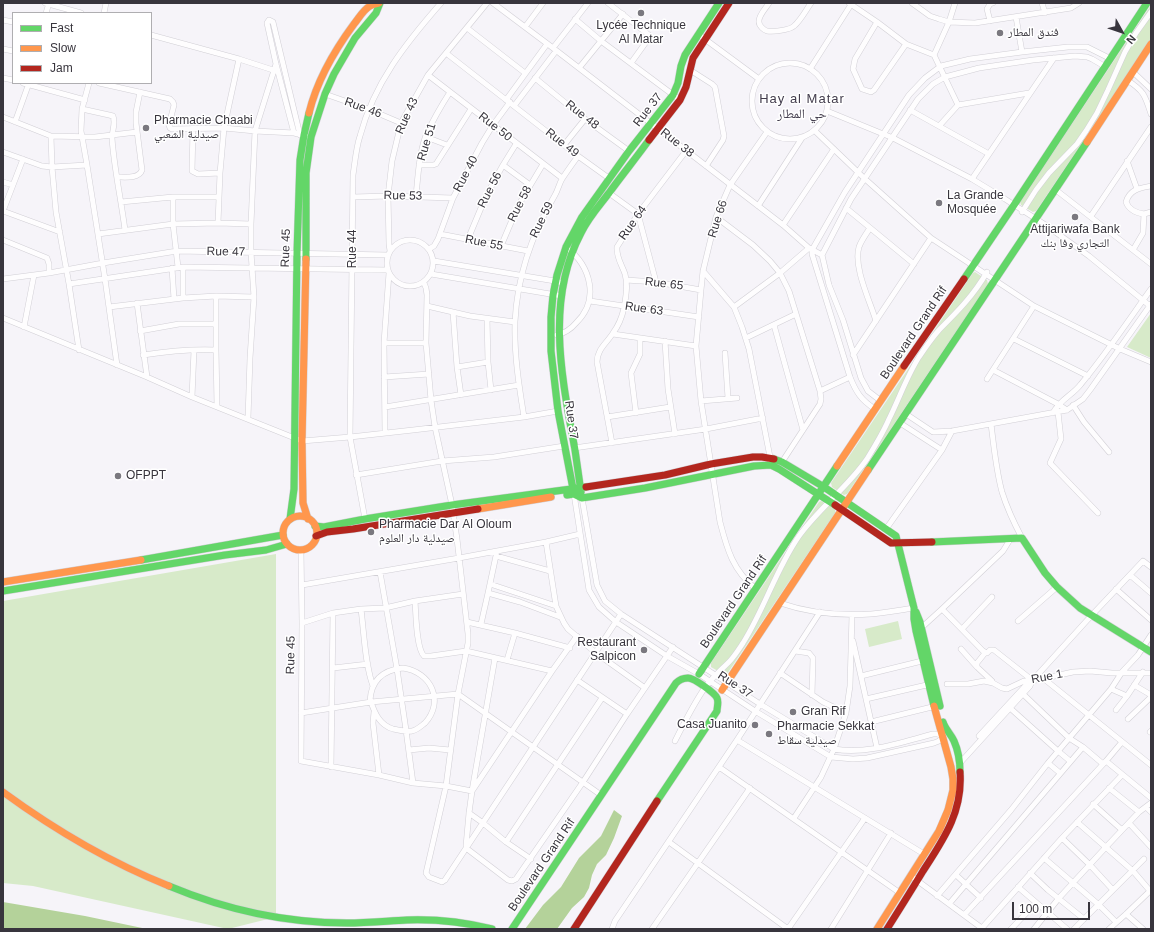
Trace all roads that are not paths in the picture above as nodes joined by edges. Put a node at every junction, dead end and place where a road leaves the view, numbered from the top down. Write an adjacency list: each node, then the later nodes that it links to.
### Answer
1 (47, 3): 20 (street)
2 (380, 3): 68 (street, Rue 45); 99 (street, Rue 45)
3 (441, 3): 75 (street, Rue 44)
4 (488, 3): 30 (street, Rue 43)
5 (493, 3): 29 (street, Rue 38)
6 (543, 3): 29 (street)
7 (588, 3): 25 (street, Rue 40)
8 (608, 3): 23 (street)
9 (719, 3): 31 (street, Rue 37)
10 (729, 3): 33 (street, Rue 37)
11 (769, 3): 12 (street)
12 (811, 3)
13 (912, 3): 28 (street)
14 (955, 3): 28 (street)
15 (993, 3): 26 (street)
16 (1042, 3): 22 (street)
17 (1079, 3): 22 (street)
18 (1147, 3): 44 (street, Boulevard Grand Rif)
19 (851, 4): 27 (street); 51 (street)
20 (78, 12)
21 (1151, 12): 147 (street)
22 (1045, 13): 24 (street)
23 (623, 14): 34 (street); 47 (street)
24 (1016, 17): 26 (street); 40 (street)
25 (575, 19): 34 (street); 38 (street, Rue 40)
26 (990, 21): 28 (street)
27 (877, 22): 36 (street); 36 (street)
28 (949, 22): 41 (street)
29 (525, 27): 35 (street, Rue 38)
30 (467, 28): 39 (street, Rue 43); 55 (street)
31 (698, 34): 33 (street); 69 (street, Rue 37)
32 (152, 35): 45 (street)
33 (705, 40): 53 (street, Rue 37); 59 (street)
34 (601, 41): 47 (street); 50 (street)
35 (547, 44): 38 (street, Rue 38); 55 (street, Rue 40)
36 (906, 44): 41 (street)
37 (1151, 44): 54 (street)
38 (555, 49): 50 (street, Rue 38); 58 (street, Rue 40)
39 (446, 52): 56 (street, Rue 43); 72 (street, Rue 49)
40 (1022, 52): 44 (street); 48 (street)
41 (934, 55): 48 (street)
42 (282, 57): 46 (street); 46 (street); 99 (street)
43 (1054, 58): 49 (street); 57 (street); 67 (street)
44 (1110, 58): 49 (street, Boulevard Grand Rif)
45 (239, 59): 52 (street); 89 (street)
46 (275, 61): 52 (street); 95 (street)
47 (631, 63): 69 (street)
48 (940, 66): 57 (street); 96 (street)
49 (1104, 66): 143 (street, Boulevard Grand Rif)
50 (579, 68): 84 (street, Rue 38)
51 (810, 69): 59 (street); 78 (street)
52 (273, 70): 91 (street)
53 (690, 70): 71 (street, Rue 37); 119 (street)
54 (1133, 72): 60 (street); 64 (street)
55 (525, 73): 72 (street, Rue 40)
56 (428, 75): 66 (street, Rue 50); 83 (street, Rue 43)
57 (945, 77): 73 (street); 77 (street)
58 (536, 78): 72 (street, Rue 40); 81 (street, Rue 48)
59 (759, 78): 94 (street)
60 (1127, 80): 79 (street); 134 (street)
61 (27, 84): 70 (street); 82 (street)
62 (89, 84): 70 (street)
63 (104, 84): 65 (street)
64 (1151, 89)
65 (140, 92): 88 (street); 93 (street)
66 (450, 92): 76 (street, Rue 50); 100 (street, Rue 51)
67 (1030, 93): 73 (street); 111 (street)
68 (325, 94): 75 (street, Rue 46); 99 (street, Rue 45)
69 (673, 95): 71 (street); 84 (street, Rue 37)
70 (85, 100): 74 (street)
71 (680, 100): 90 (street, Rue 37)
72 (510, 102): 85 (street, Rue 40); 106 (street, Rue 49)
73 (958, 105): 86 (street)
74 (82, 109): 98 (street); 101 (street)
75 (368, 109): 83 (street, Rue 46); 139 (street, Rue 44)
76 (472, 109): 85 (street, Rue 50); 105 (street)
77 (910, 110): 86 (street); 103 (street)
78 (827, 111): 92 (street); 96 (street)
79 (1151, 114)
80 (3, 117): 82 (street)
81 (585, 119): 106 (street); 108 (street, Rue 48)
82 (15, 122): 97 (street)
83 (401, 123): 136 (street, Rue 43)
84 (651, 123): 90 (street, Rue 38); 108 (street, Rue 37)
85 (493, 125): 104 (street, Rue 50); 141 (street, Rue 40)
86 (940, 126): 111 (street)
87 (1151, 127): 114 (street)
88 (193, 128): 89 (street); 122 (street)
89 (224, 128): 91 (street); 122 (street)
90 (658, 129): 109 (street, Rue 38); 135 (street, Rue 37)
91 (255, 131): 95 (street); 156 (street)
92 (815, 131): 102 (street); 107 (street)
93 (137, 132): 98 (street); 123 (street)
94 (767, 132): 102 (street); 129 (street, Rue 66)
95 (294, 133): 99 (street)
96 (883, 134): 103 (street); 121 (street)
97 (51, 136): 101 (street); 120 (street)
98 (112, 136): 101 (street); 123 (street)
99 (305, 136): 176 (street, Rue 45); 177 (street, Rue 45)
100 (426, 137): 105 (street); 117 (street, Rue 51)
101 (82, 138): 116 (street)
102 (802, 138): 144 (street)
103 (893, 138): 125 (street); 127 (street)
104 (516, 144): 115 (street, Rue 50); 118 (street, Rue 56)
105 (448, 145): 117 (street)
106 (564, 145): 112 (street, Rue 49)
107 (834, 149): 121 (street); 157 (street)
108 (629, 151): 126 (street, Rue 37)
109 (686, 151): 119 (street, Rue 38); 149 (street, Rue 64)
110 (3, 152): 113 (street)
111 (989, 154): 127 (street)
112 (578, 156): 124 (street, Rue 59); 126 (street, Rue 49)
113 (23, 159): 120 (street); 131 (street)
114 (1127, 161): 133 (street); 151 (street)
115 (543, 164): 124 (street, Rue 50); 130 (street, Rue 58)
116 (87, 165): 120 (street); 161 (street)
117 (419, 165): 137 (street, Rue 51)
118 (502, 166): 130 (street); 164 (street, Rue 56)
119 (706, 166): 129 (street, Rue 38)
120 (52, 167): 160 (street)
121 (858, 172): 125 (street); 168 (street)
122 (220, 173): 138 (street)
123 (117, 178): 142 (street)
124 (562, 178): 172 (street, Rue 59)
125 (864, 178): 145 (street); 163 (street)
126 (610, 179): 167 (street, Rue 37)
127 (972, 180): 143 (street)
128 (3, 182): 131 (street)
129 (730, 184): 144 (street, Rue 38); 152 (street, Rue 66)
130 (530, 185): 166 (street, Rue 58)
131 (13, 186): 146 (street)
132 (1151, 186): 133 (street)
133 (1137, 189): 150 (street)
134 (1056, 190): 151 (street); 153 (street)
135 (609, 192): 149 (street); 175 (street, Rue 37)
136 (388, 196): 137 (street, Rue 53); 139 (street, Rue 53); 169 (street, Rue 43)
137 (416, 196): 141 (street, Rue 53)
138 (219, 197): 140 (street); 154 (street)
139 (353, 197): 178 (street, Rue 44)
140 (173, 198): 142 (street); 155 (street)
141 (453, 198): 162 (street, Rue 40)
142 (121, 202): 159 (street)
143 (1014, 204): 147 (street); 185 (street, Boulevard Grand Rif)
144 (758, 206): 157 (street, Rue 38)
145 (846, 208): 158 (street); 180 (street)
146 (3, 211): 160 (street)
147 (1022, 211): 153 (street)
148 (1151, 212): 150 (street)
149 (638, 214): 203 (street, Rue 64); 207 (street)
150 (1144, 214): 171 (street)
151 (1091, 216): 171 (street)
152 (716, 217): 193 (street, Rue 66); 195 (street)
153 (1036, 219): 205 (street); 219 (street)
154 (218, 223): 155 (street); 156 (street)
155 (174, 224): 159 (street); 173 (street)
156 (251, 224): 174 (street)
157 (783, 225): 168 (street, Rue 38)
158 (870, 228): 183 (street); 233 (street)
159 (125, 230): 161 (street)
160 (60, 232): 192 (street)
161 (98, 234): 182 (street)
162 (440, 234): 164 (street, Rue 55); 170 (street, Rue 40)
163 (930, 238): 183 (street); 185 (street)
164 (468, 239): 166 (street, Rue 55)
165 (3, 240): 196 (street)
166 (501, 246): 172 (street, Rue 55)
167 (566, 247): 175 (street); 204 (street, Rue 37)
168 (811, 249): 180 (street, Rue 38); 195 (street); 266 (street)
169 (391, 250): 170 (street); 179 (street)
170 (429, 250): 181 (street)
171 (1133, 250): 184 (street)
172 (528, 251): 200 (street, Rue 59)
173 (177, 252): 174 (street, Rue 47); 182 (street, Rue 47); 186 (street)
174 (251, 252): 176 (street, Rue 47); 188 (street)
175 (572, 252): 208 (street, Rue 37); 220 (street)
176 (297, 253): 177 (street, Rue 47); 189 (street, Rue 45)
177 (306, 254): 178 (street, Rue 47); 190 (street, Rue 45)
178 (352, 254): 179 (street, Rue 47); 191 (street, Rue 44)
179 (388, 255): 194 (street)
180 (822, 255): 256 (street)
181 (434, 261): 197 (street); 200 (street)
182 (103, 263): 192 (street, Rue 47); 202 (street)
183 (914, 264): 233 (street)
184 (1151, 264)
185 (972, 266): 198 (street); 277 (street, Boulevard Grand Rif)
186 (180, 267): 187 (street, Rue 47); 188 (street, Rue 47); 217 (street)
187 (172, 268): 202 (street, Rue 47); 218 (street)
188 (252, 268): 189 (street, Rue 47); 216 (street)
189 (296, 268): 190 (street, Rue 47); 302 (street, Rue 45)
190 (305, 268): 191 (street, Rue 47); 303 (street, Rue 45)
191 (353, 269): 194 (street, Rue 47); 301 (street, Rue 44)
192 (66, 270): 196 (street, Rue 47); 209 (street)
193 (703, 270): 212 (street, Rue 66); 227 (street)
194 (388, 271): 206 (street); 246 (street)
195 (780, 272): 227 (street); 229 (street)
196 (48, 273): 199 (street, Rue 47)
197 (431, 274): 206 (street); 210 (street)
198 (986, 274): 205 (street); 319 (street)
199 (34, 275): 201 (street, Rue 47); 237 (street)
200 (521, 275): 204 (street); 210 (street, Rue 59)
201 (3, 279)
202 (105, 279): 209 (street, Rue 47); 226 (street)
203 (626, 280): 207 (street, Rue 65); 224 (street, Rue 64)
204 (556, 281): 208 (street); 213 (street, Rue 37)
205 (994, 281): 225 (street); 288 (street)
206 (424, 282): 223 (street)
207 (656, 282): 212 (street, Rue 65)
208 (563, 283): 215 (street, Rue 37)
209 (69, 284): 251 (street)
210 (519, 289): 213 (street); 234 (street, Rue 59)
211 (1151, 289): 219 (street)
212 (701, 290): 230 (street, Rue 66)
213 (553, 295): 215 (street); 240 (street, Rue 37)
214 (216, 296): 216 (street); 217 (street); 235 (street)
215 (562, 296): 241 (street, Rue 37)
216 (254, 297): 291 (street)
217 (184, 298): 218 (street)
218 (174, 299): 221 (street)
219 (1143, 300): 222 (street); 248 (street)
220 (590, 301): 224 (street, Rue 63); 241 (street)
221 (136, 303): 226 (street); 238 (street)
222 (1150, 305): 250 (street)
223 (427, 306): 228 (street); 247 (street)
224 (624, 306): 230 (street, Rue 63); 239 (street, Rue 64)
225 (1034, 306): 244 (street); 248 (street)
226 (109, 307): 259 (street)
227 (734, 307): 243 (street)
228 (454, 312): 232 (street); 260 (street)
229 (796, 314): 236 (street); 270 (street)
230 (699, 317): 249 (street, Rue 66)
231 (3, 318): 237 (street)
232 (487, 318): 234 (street); 257 (street)
233 (876, 321): 256 (street)
234 (515, 322): 268 (street, Rue 59)
235 (216, 324): 238 (street); 253 (street)
236 (774, 325): 243 (street); 297 (street)
237 (24, 327): 251 (street)
238 (140, 331): 255 (street)
239 (613, 334): 242 (street); 290 (street, Rue 64)
240 (550, 335): 241 (street); 285 (street, Rue 37)
241 (558, 335): 306 (street, Rue 37)
242 (640, 338): 245 (street); 287 (street)
243 (746, 338): 292 (street)
244 (1014, 339): 261 (street); 264 (street)
245 (664, 341): 249 (street); 282 (street)
246 (384, 343): 247 (street); 263 (street)
247 (426, 343): 262 (street)
248 (1112, 345): 250 (street); 264 (street)
249 (696, 346): 276 (street, Rue 66)
250 (1120, 349): 258 (street); 279 (street)
251 (78, 350): 259 (street)
252 (194, 350): 253 (street); 255 (street); 272 (street)
253 (216, 350): 280 (street)
254 (724, 353): 273 (street)
255 (143, 355): 265 (street)
256 (853, 355): 277 (street)
257 (488, 362): 260 (street); 269 (street)
258 (1151, 362)
259 (117, 366): 265 (street)
260 (457, 367): 271 (street)
261 (993, 370): 267 (street); 278 (street)
262 (429, 374): 263 (street); 275 (street)
263 (384, 376): 281 (street)
264 (1088, 376): 278 (street)
265 (147, 377): 272 (street)
266 (850, 377): 270 (street); 283 (street)
267 (987, 379)
268 (519, 385): 269 (street); 289 (street, Rue 59)
269 (491, 390): 271 (street)
270 (820, 391): 297 (street)
271 (461, 395): 275 (street)
272 (192, 397): 280 (street)
273 (728, 398): 274 (street); 276 (street)
274 (737, 398)
275 (431, 400): 281 (street); 295 (street)
276 (701, 400): 296 (street, Rue 66)
277 (881, 401): 283 (street, Boulevard Grand Rif)
278 (1058, 404): 284 (street); 286 (street)
279 (1073, 405): 284 (street); 308 (street)
280 (217, 406): 291 (street)
281 (385, 407): 299 (street)
282 (670, 407): 287 (street); 300 (street)
283 (875, 409): 315 (street, Boulevard Grand Rif)
284 (1066, 410): 286 (street)
285 (558, 411): 289 (street); 305 (street, Rue 37)
286 (1056, 412): 294 (street); 325 (street)
287 (636, 413): 290 (street)
288 (906, 414): 293 (street); 298 (street)
289 (524, 417): 295 (street)
290 (607, 417): 304 (street, Rue 64)
291 (248, 418): 302 (street)
292 (762, 418): 296 (street); 310 (street)
293 (900, 423): 307 (street); 322 (street)
294 (991, 424): 298 (street); 335 (street)
295 (434, 427): 299 (street); 309 (street)
296 (706, 429): 300 (street); 312 (street, Rue 66)
297 (804, 430): 311 (street)
298 (952, 431): 307 (street)
299 (385, 433): 301 (street)
300 (675, 434): 304 (street)
301 (350, 437): 303 (street); 314 (street, Rue 44)
302 (295, 438): 303 (street); 326 (street, Rue 45)
303 (302, 441): 327 (street, Rue 45)
304 (612, 444): 306 (street)
305 (564, 446): 309 (street); 317 (street, Rue 37)
306 (574, 448): 316 (street, Rue 37)
307 (942, 450): 330 (street)
308 (1109, 452)
309 (442, 461): 314 (street); 323 (street)
310 (771, 462): 311 (street); 312 (street); 313 (street); 318 (street)
311 (782, 462): 315 (street)
312 (712, 464): 313 (street, Rue 66); 316 (street)
313 (713, 474): 320 (street); 352 (street, Rue 66)
314 (356, 475): 328 (street, Rue 44)
315 (824, 487): 318 (street, Boulevard Grand Rif); 319 (street)
316 (580, 488): 317 (street); 320 (street, Rue 37)
317 (573, 492): 320 (street); 323 (street); 331 (street, Rue 37)
318 (819, 494): 321 (street); 352 (street, Boulevard Grand Rif)
319 (836, 494): 321 (street); 322 (street)
320 (582, 498): 349 (street, Rue 37)
321 (829, 501): 324 (street); 410 (street)
322 (847, 502): 324 (street); 330 (street)
323 (452, 509): 328 (street); 333 (street); 341 (street)
324 (841, 510): 337 (street); 362 (street)
325 (1098, 513)
326 (290, 519): 327 (street); 332 (street)
327 (308, 519): 329 (street)
328 (365, 519): 329 (street)
329 (315, 526): 333 (street)
330 (886, 529): 337 (street)
331 (580, 534): 336 (street); 350 (street, Rue 37)
332 (283, 535): 338 (street); 346 (street)
333 (316, 536): 339 (street)
334 (1011, 538): 335 (street); 337 (street); 367 (street)
335 (1022, 538): 351 (street)
336 (546, 542): 340 (street); 343 (street)
337 (898, 543): 365 (street)
338 (287, 544): 339 (street); 354 (street)
339 (301, 550): 348 (street, Rue 45)
340 (496, 553): 341 (street); 343 (street); 347 (street)
341 (459, 558): 344 (street); 357 (street)
342 (1151, 567): 345 (street)
343 (550, 571): 363 (street)
344 (380, 572): 348 (street); 364 (street)
345 (1130, 575): 353 (street); 356 (street)
346 (3, 582)
347 (490, 584): 355 (street); 358 (street)
348 (302, 585): 378 (street, Rue 45)
349 (597, 585): 350 (street); 370 (street, Rue 37)
350 (588, 586): 377 (street, Rue 37)
351 (1057, 587): 372 (street); 375 (street)
352 (756, 589): 400 (street, Boulevard Grand Rif)
353 (1116, 589): 372 (street); 374 (street)
354 (3, 591)
355 (488, 593): 361 (street); 379 (street)
356 (1151, 593)
357 (463, 594): 360 (street); 376 (street)
358 (523, 595): 361 (street); 363 (street)
359 (992, 597): 381 (street)
360 (414, 601): 364 (street); 390 (street)
361 (520, 602): 373 (street)
362 (780, 603): 368 (street); 415 (street)
363 (556, 606): 373 (street)
364 (385, 608): 366 (street); 403 (street)
365 (914, 608): 371 (street); 380 (street)
366 (361, 609): 369 (street); 399 (street)
367 (942, 609): 380 (street); 381 (street)
368 (820, 612): 371 (street); 391 (street)
369 (333, 613): 378 (street); 402 (street)
370 (621, 614): 377 (street); 386 (street, Rue 37)
371 (852, 615): 382 (street)
372 (1091, 616): 388 (street); 414 (street)
373 (560, 617): 385 (street)
374 (1151, 620)
375 (1018, 621)
376 (467, 622): 379 (street); 390 (street)
377 (616, 622): 393 (street); 395 (street, Rue 37)
378 (302, 623): 442 (street, Rue 45)
379 (481, 624): 383 (street)
380 (919, 629): 398 (street)
381 (962, 629): 394 (street)
382 (851, 631): 411 (street); 444 (street)
383 (515, 633): 387 (street); 397 (street)
384 (1151, 635): 388 (street)
385 (577, 636): 387 (street); 393 (street)
386 (673, 647): 395 (street); 400 (street, Rue 37)
387 (570, 648): 404 (street)
388 (1143, 648): 392 (street); 405 (street)
389 (961, 649): 401 (street)
390 (466, 651): 396 (street); 425 (street)
391 (795, 651): 407 (street); 427 (street)
392 (1151, 652)
393 (596, 653): 413 (street); 422 (street)
394 (985, 653): 401 (street); 414 (street)
395 (667, 656): 409 (street, Rue 37); 422 (street)
396 (495, 658): 397 (street); 443 (street)
397 (507, 660): 404 (street)
398 (926, 660): 411 (street); 418 (street)
399 (368, 664): 402 (street); 421 (street)
400 (704, 667): 409 (street, Boulevard Grand Rif); 410 (street, Rue 37)
401 (977, 667): 416 (street)
402 (333, 668): 437 (street)
403 (397, 669): 421 (street); 428 (street); 431 (street)
404 (552, 671): 450 (street)
405 (1122, 672): 406 (street, Rue 1); 412 (street, Rue 1); 423 (street)
406 (1143, 672): 408 (street, Rue 1); 420 (street)
407 (780, 673): 427 (street); 435 (street)
408 (1151, 673)
409 (699, 674): 417 (street, Rue 37)
410 (716, 674): 415 (street, Rue 37); 417 (street)
411 (861, 676): 433 (street)
412 (1043, 678): 414 (street, Rue 1); 446 (street)
413 (577, 680): 432 (street); 456 (street)
414 (1032, 681): 416 (street, Rue 1); 426 (street); 464 (street)
415 (728, 682): 424 (street); 435 (street, Rue 37)
416 (993, 683): 419 (street, Rue 1)
417 (707, 684): 424 (street, Rue 37); 454 (street); 483 (street, Boulevard Grand Rif); 537 (street, Boulevard Grand Rif)
418 (932, 684): 433 (street); 436 (street)
419 (947, 684)
420 (1134, 685): 429 (street); 430 (street)
421 (373, 686): 434 (street)
422 (645, 688): 445 (street)
423 (1111, 689): 429 (street); 446 (street)
424 (722, 690): 441 (street, Rue 37)
425 (458, 694): 428 (street); 443 (street); 461 (street)
426 (1023, 694): 438 (street); 452 (street)
427 (812, 695): 444 (street)
428 (435, 696): 431 (street); 449 (street)
429 (1127, 696): 439 (street)
430 (1151, 696): 447 (street)
431 (401, 698): 434 (street); 449 (street)
432 (602, 698): 445 (street); 468 (street)
433 (866, 699): 448 (street)
434 (371, 702): 437 (street); 440 (street)
435 (760, 704): 441 (street); 459 (street, Rue 37)
436 (937, 706): 448 (street); 451 (street)
437 (332, 708): 442 (street); 470 (street)
438 (1010, 708): 462 (street); 464 (street)
439 (1116, 710)
440 (374, 711): 449 (street); 473 (street)
441 (755, 711): 453 (street); 463 (street, Rue 37)
442 (301, 713): 470 (street, Rue 45)
443 (485, 713): 450 (street); 481 (street)
444 (846, 713): 459 (street)
445 (627, 714): 475 (street)
446 (1089, 715): 452 (street); 455 (street)
447 (1128, 719)
448 (871, 722): 458 (street)
449 (406, 730): 460 (street)
450 (512, 731): 456 (street); 481 (street)
451 (946, 736): 458 (street); 463 (street); 464 (street); 505 (street)
452 (1069, 738): 457 (street); 462 (street)
453 (738, 740): 471 (street); 478 (street)
454 (674, 741)
455 (1122, 742): 467 (street); 469 (street)
456 (533, 746): 468 (street); 494 (street)
457 (1082, 746): 465 (street); 467 (street)
458 (877, 748): 459 (street)
459 (834, 749): 463 (street)
460 (409, 750): 461 (street); 476 (street)
461 (450, 750): 477 (street)
462 (1058, 751): 465 (street); 466 (street)
463 (831, 757): 478 (street)
464 (958, 760): 516 (street)
465 (1070, 761): 472 (street)
466 (1048, 763): 472 (street); 515 (street)
467 (1104, 763): 474 (street); 524 (street)
468 (558, 764): 475 (street); 499 (street)
469 (1151, 765)
470 (331, 767): 473 (street)
471 (719, 767): 479 (street); 500 (street)
472 (1060, 773): 518 (street)
473 (379, 775): 476 (street)
474 (1122, 775): 480 (street); 484 (street)
475 (583, 782): 483 (street); 506 (street)
476 (413, 783): 477 (street)
477 (446, 786): 481 (street); 503 (street)
478 (816, 787): 491 (street); 492 (street)
479 (750, 788): 491 (street); 509 (street)
480 (1109, 788): 486 (street); 488 (street)
481 (472, 791): 490 (street)
482 (3, 792): 536 (street)
483 (601, 795): 535 (street, Boulevard Grand Rif)
484 (1151, 798)
485 (1151, 803): 487 (street)
486 (1093, 804): 493 (street); 496 (street)
487 (1146, 807): 488 (street); 489 (street)
488 (1139, 812): 495 (street)
489 (1151, 812)
490 (469, 813): 494 (street); 503 (street)
491 (794, 818): 504 (street)
492 (865, 818): 497 (street); 504 (street)
493 (1076, 822): 498 (street); 501 (street)
494 (483, 823): 499 (street); 503 (street)
495 (1129, 823): 496 (street); 502 (street)
496 (1122, 830): 501 (street)
497 (891, 833): 505 (street); 511 (street)
498 (1062, 838): 507 (street); 510 (street)
499 (506, 842): 506 (street)
500 (669, 842): 509 (street); 538 (street)
501 (1106, 847): 510 (street); 512 (street)
502 (1151, 847)
503 (466, 848): 506 (street)
504 (840, 852): 511 (street); 540 (street)
505 (924, 854): 514 (street)
506 (531, 858)
507 (1044, 858): 513 (street); 517 (street)
508 (1144, 859): 512 (street)
509 (698, 863): 539 (street); 540 (street)
510 (1090, 865): 517 (street); 520 (street)
511 (868, 871): 522 (street); 541 (street)
512 (1133, 871): 520 (street); 521 (street)
513 (1030, 873): 519 (street); 525 (street)
514 (911, 876): 516 (street); 522 (street)
515 (956, 876): 518 (street); 523 (street)
516 (917, 881): 523 (street); 543 (street)
517 (1073, 883): 525 (street); 528 (street)
518 (966, 884): 524 (street); 527 (street)
519 (1018, 887): 526 (street); 544 (street)
520 (1113, 890): 528 (street)
521 (1150, 891): 530 (street)
522 (900, 893): 542 (street)
523 (937, 896): 527 (street)
524 (981, 898): 531 (street)
525 (1059, 898): 529 (street); 532 (street)
526 (1036, 903): 529 (street); 545 (street)
527 (949, 904): 531 (street)
528 (1099, 905): 532 (street); 533 (street)
529 (1048, 913): 546 (street); 547 (street)
530 (1126, 914): 533 (street); 551 (street)
531 (964, 915): 544 (street)
532 (1084, 919): 534 (street)
533 (1116, 922): 550 (street)
534 (1079, 924): 548 (street); 549 (street)
535 (513, 928)
536 (492, 929)
537 (574, 929)
538 (612, 929)
539 (652, 929)
540 (788, 929)
541 (830, 929)
542 (877, 929)
543 (887, 929)
544 (983, 929)
545 (1012, 929)
546 (1034, 929)
547 (1067, 929)
548 (1074, 929)
549 (1084, 929)
550 (1110, 929)
551 (1143, 929)

